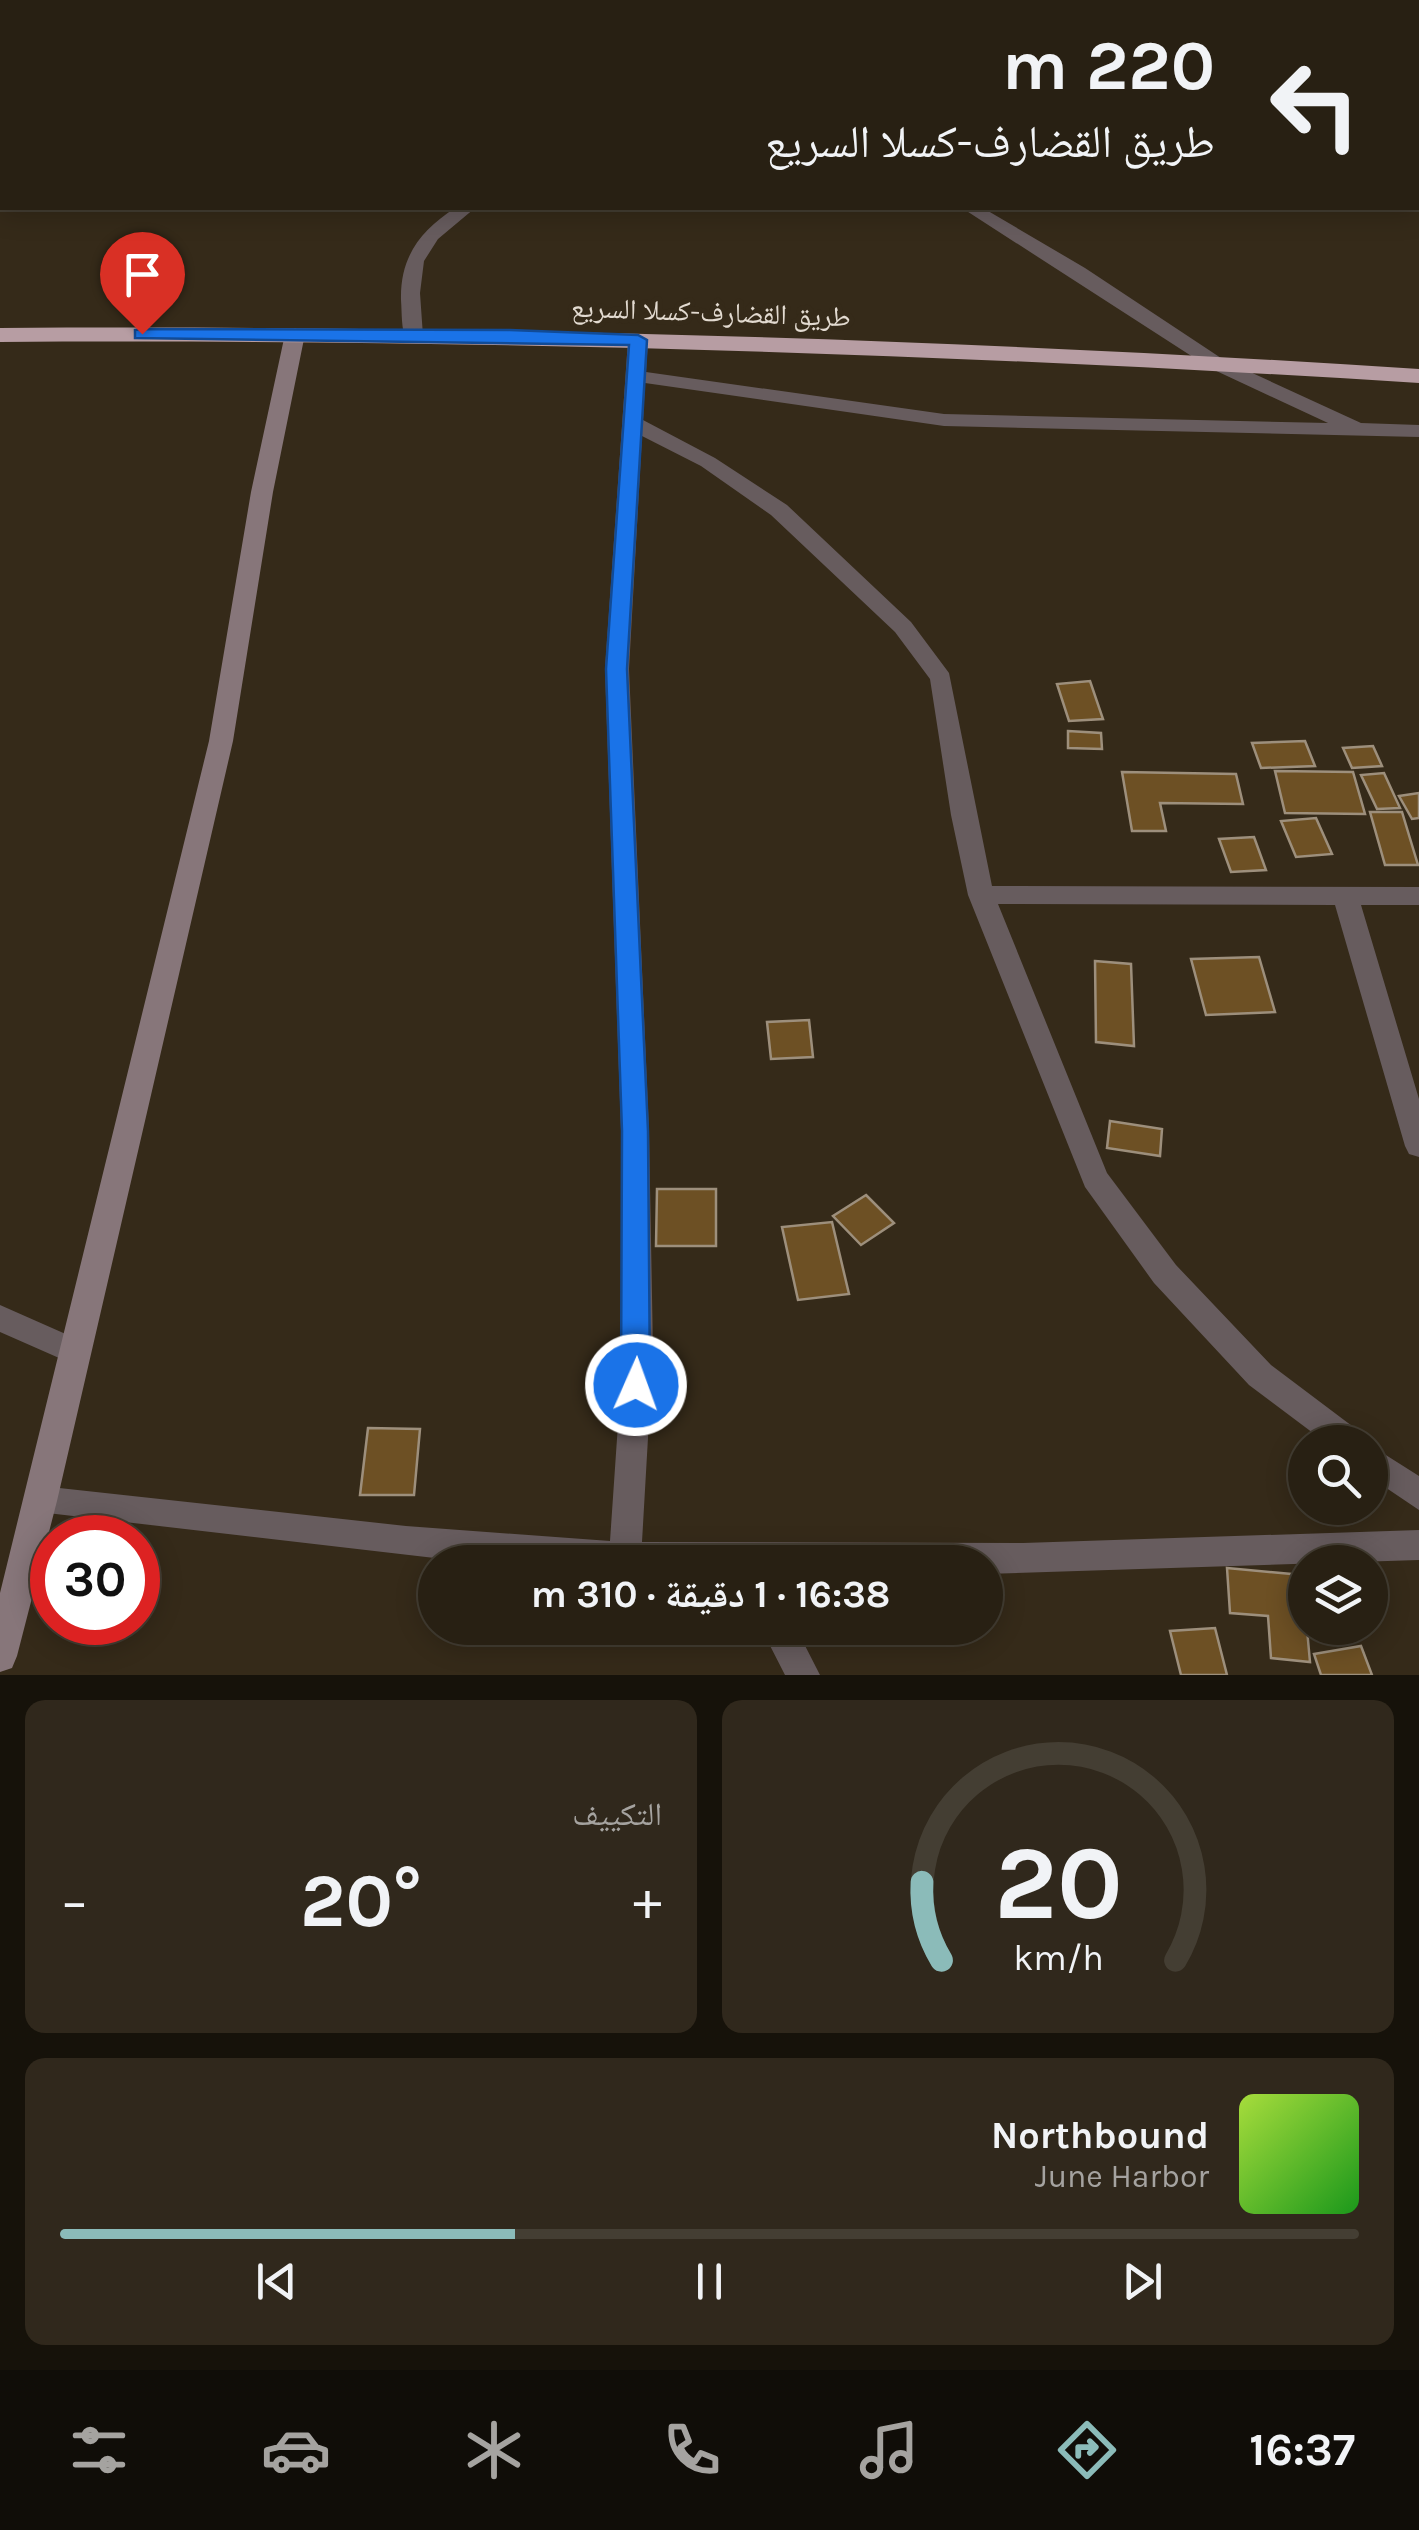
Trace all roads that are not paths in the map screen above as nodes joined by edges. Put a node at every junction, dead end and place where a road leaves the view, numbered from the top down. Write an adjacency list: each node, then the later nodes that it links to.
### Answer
1 (463, 210): 5 (street)
2 (974, 210): 7 (street)
3 (295, 334): 4 (highway, طريق القضارف-كسلا السريع); 5 (highway, طريق القضارف-كسلا السريع); 18 (street)
4 (0, 335)
5 (413, 336): 6 (highway, طريق القضارف-كسلا السريع)
6 (638, 340): 7 (highway, طريق القضارف-كسلا السريع); 8 (street)
7 (1217, 364): 9 (highway, طريق القضارف-كسلا السريع); 11 (street)
8 (635, 376): 10 (street); 11 (street)
9 (1419, 376)
10 (632, 422): 13 (street); 25 (street)
11 (1362, 430): 12 (street)
12 (1419, 431)
13 (981, 895): 14 (street); 19 (street)
14 (1345, 896): 15 (street); 16 (street)
15 (1419, 896)
16 (1419, 1146)
17 (0, 1318): 18 (street)
18 (75, 1352): 22 (street)
19 (1326, 1425)
20 (1388, 1473): 21 (street)
21 (1419, 1496)
22 (40, 1501): 24 (street); 28 (street)
23 (1419, 1544): 26 (street)
24 (458, 1545)
25 (626, 1545)
26 (1003, 1560)
27 (785, 1645): 29 (street)
28 (0, 1656)
29 (796, 1670)

